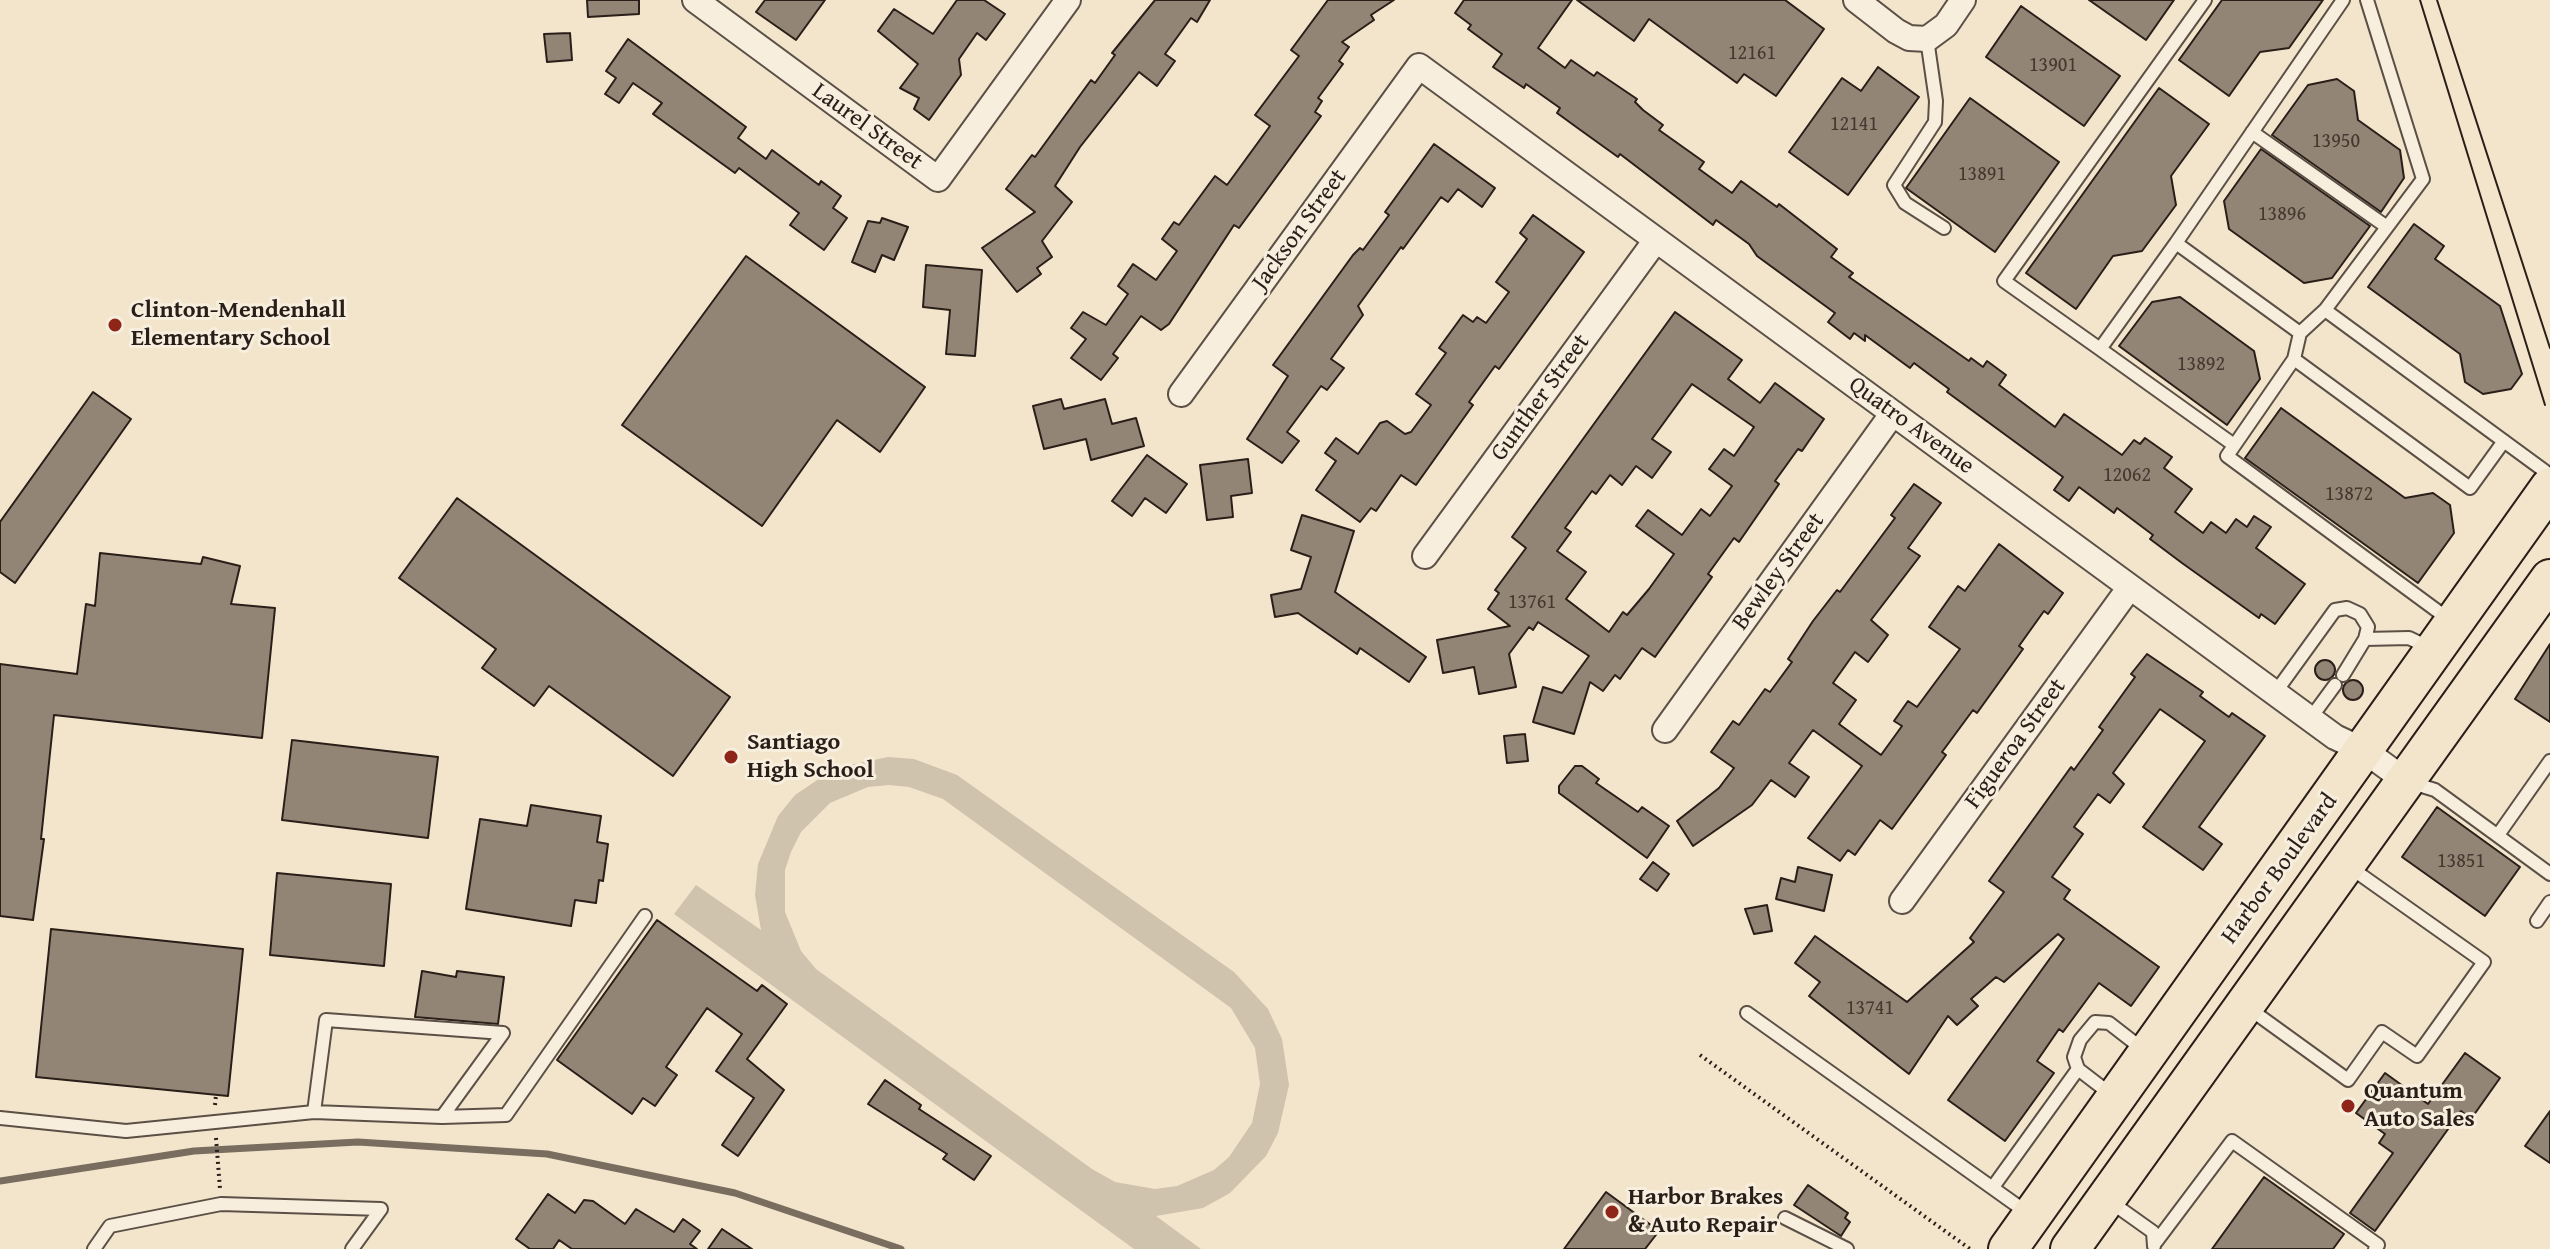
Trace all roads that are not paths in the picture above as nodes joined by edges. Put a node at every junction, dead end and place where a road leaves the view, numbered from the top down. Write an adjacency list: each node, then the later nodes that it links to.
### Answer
1 (695, 0): 2 (street, Laurel Street)
2 (1068, 0)
3 (1856, 0): 8 (street)
4 (1963, 0): 8 (street)
5 (2205, 0): 17 (lane)
6 (2343, 0): 10 (lane)
7 (2367, 0): 11 (lane)
8 (1927, 39): 12 (lane)
9 (1419, 66): 13 (street, Quatro Avenue); 19 (street, Jackson Street)
10 (2252, 132): 11 (lane); 14 (lane)
11 (2387, 227): 15 (lane)
12 (1944, 228)
13 (1656, 240): 20 (street, Quatro Avenue); 25 (street, Gunther Street)
14 (2176, 243): 16 (lane); 17 (lane)
15 (2325, 310): 16 (lane); 21 (lane)
16 (2300, 333): 18 (lane)
17 (2100, 349): 22 (lane)
18 (2294, 359): 21 (lane); 22 (lane)
19 (1181, 394)
20 (1893, 413): 27 (street, Quatro Avenue); 33 (street, Bewley Street)
21 (2504, 441): 23 (lane)
22 (2234, 445): 28 (lane)
23 (2550, 475)
24 (2550, 487): 28 (main road, Harbor Boulevard)
25 (1425, 556)
26 (2550, 579): 30 (main road, Harbor Boulevard)
27 (2130, 587): 31 (street, Quatro Avenue); 40 (street, Figueroa Street)
28 (2444, 637): 29 (lane); 30 (main road); 34 (main road, Harbor Boulevard)
29 (2365, 639): 31 (lane); 32 (lane)
30 (2478, 681): 36 (main road, Harbor Boulevard)
31 (2275, 693): 32 (street, Quatro Avenue)
32 (2310, 719): 34 (street, Quatro Avenue)
33 (1665, 730)
34 (2365, 751): 36 (street, Quatro Avenue); 46 (main road, Harbor Boulevard)
35 (2550, 761): 37 (lane)
36 (2406, 781): 37 (lane); 38 (main road, Harbor Boulevard)
37 (2498, 835): 39 (lane)
38 (2344, 863): 44 (main road, Harbor Boulevard); 44 (lane)
39 (2550, 874)
40 (1902, 901)
41 (2550, 902): 43 (lane)
42 (645, 916): 50 (lane)
43 (2537, 921)
44 (2244, 1005): 53 (main road, Harbor Boulevard)
45 (1747, 1013): 52 (lane)
46 (2148, 1054): 47 (lane); 48 (main road, Harbor Boulevard)
47 (2078, 1069): 48 (lane); 52 (lane)
48 (2116, 1098): 54 (main road, Harbor Boulevard)
49 (314, 1112): 50 (lane); 50 (lane); 51 (lane)
50 (442, 1117)
51 (0, 1118)
52 (1993, 1187): 54 (lane)
53 (2106, 1199): 56 (lane); 61 (main road, Harbor Boulevard)
54 (2032, 1216): 60 (main road, Harbor Boulevard)
55 (1785, 1218): 59 (lane)
56 (2154, 1245): 62 (lane)
57 (94, 1249): 58 (lane)
58 (352, 1249)
59 (1847, 1249)
60 (2008, 1249)
61 (2070, 1249)
62 (2375, 1249)

